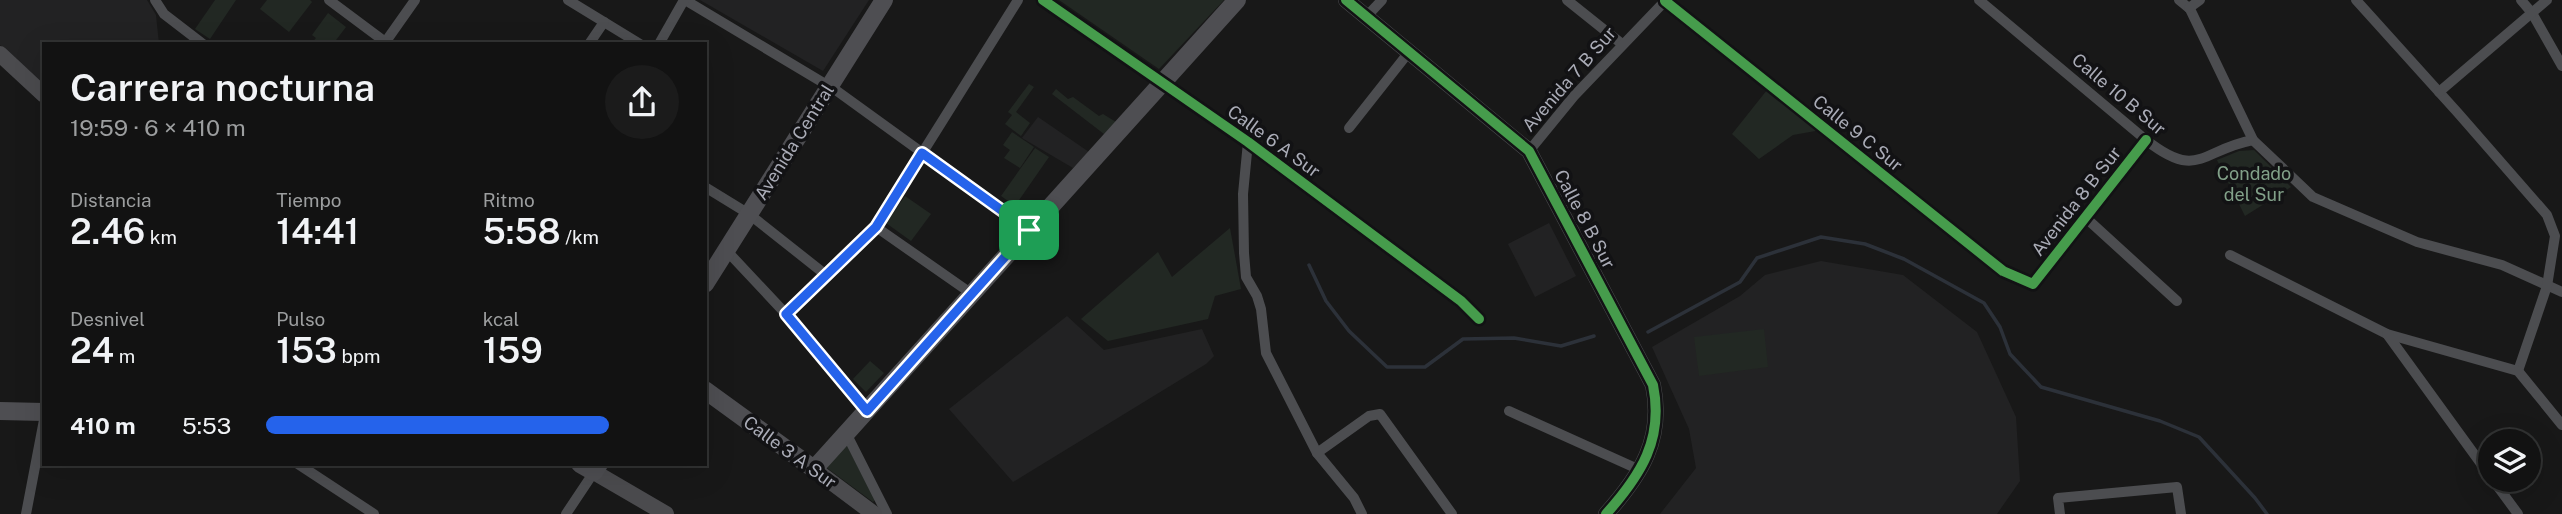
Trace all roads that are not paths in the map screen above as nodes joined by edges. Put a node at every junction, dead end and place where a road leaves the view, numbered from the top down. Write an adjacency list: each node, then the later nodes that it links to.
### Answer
1 (155, 0): 24 (street)
2 (329, 0): 25 (street)
3 (415, 0): 26 (street)
4 (568, 0): 23 (street)
5 (685, 0): 29 (street); 35 (street)
6 (884, 0): 35 (main road, Avenida Central)
7 (1018, 0): 43 (street)
8 (1042, 0): 34 (street, Calle 6 A Sur)
9 (1237, 0): 34 (main road)
10 (1346, 0): 22 (street, Calle 8 B Sur)
11 (1382, 0): 22 (street)
12 (1567, 0): 30 (street)
13 (1979, 0): 39 (street, Calle 10 B Sur)
14 (2179, 0): 20 (street)
15 (2200, 0): 20 (street)
16 (2356, 0): 36 (street)
17 (2521, 0): 21 (street)
18 (2547, 0): 21 (street)
19 (1665, 1): 30 (street, Avenida 7 B Sur); 53 (street, Calle 9 C Sur)
20 (2189, 8): 40 (street)
21 (2532, 13): 33 (street); 36 (street)
22 (1367, 16): 31 (street, Calle 8 B Sur)
23 (604, 22): 27 (street); 28 (street)
24 (200, 42)
25 (385, 42)
26 (387, 42)
27 (590, 42)
28 (637, 42)
29 (660, 42)
30 (1622, 44): 42 (street, Avenida 7 B Sur)
31 (1409, 52): 38 (street); 42 (street, Calle 8 B Sur)
32 (0, 54): 37 (street)
33 (2562, 66)
34 (1162, 83): 41 (street, Calle 6 A Sur); 48 (main road)
35 (829, 86): 43 (street); 45 (main road, Avenida Central)
36 (2439, 92): 54 (street)
37 (42, 93)
38 (1349, 128)
39 (2146, 140): 40 (street, Calle 10 B Sur); 46 (street, Avenida 8 B Sur)
40 (2253, 140): 54 (street)
41 (1248, 142): 59 (street, Calle 6 A Sur); 70 (street)
42 (1529, 151): 75 (street, Calle 8 B Sur)
43 (922, 153): 47 (street); 48 (street)
44 (707, 188): 45 (street)
45 (749, 214): 49 (main road, Avenida Central); 51 (street)
46 (2086, 218): 53 (street, Avenida 8 B Sur); 57 (street)
47 (876, 227): 51 (street); 56 (street)
48 (1029, 230): 56 (main road)
49 (726, 250): 52 (main road, Avenida Central); 58 (street)
50 (2230, 255): 60 (street)
51 (826, 275): 58 (street)
52 (707, 281)
53 (2033, 284)
54 (2547, 286): 55 (street); 61 (street)
55 (2562, 292)
56 (972, 294): 64 (main road)
57 (2177, 301)
58 (786, 314): 64 (street)
59 (1479, 318)
60 (2387, 334): 61 (street); 71 (street)
61 (2518, 371): 67 (street)
62 (707, 391): 74 (main road, Calle 3 A Sur)
63 (0, 411): 66 (main road)
64 (867, 411): 69 (main road)
65 (1509, 411): 75 (street)
66 (42, 412)
67 (2562, 425)
68 (42, 430): 78 (street)
69 (846, 433): 74 (main road); 83 (street)
70 (1317, 453): 84 (street); 85 (street)
71 (2478, 459)
72 (301, 466): 79 (street)
73 (591, 466): 80 (street); 81 (street)
74 (814, 469): 82 (street, Calle 3 A Sur)
75 (1640, 470): 77 (street, Calle 8 B Sur)
76 (2502, 492): 88 (street)
77 (1614, 512)
78 (26, 514)
79 (373, 514)
80 (566, 514)
81 (666, 514)
82 (874, 514)
83 (887, 514)
84 (1362, 514)
85 (1452, 514)
86 (2060, 514): 87 (street)
87 (2181, 514)
88 (2518, 514)

